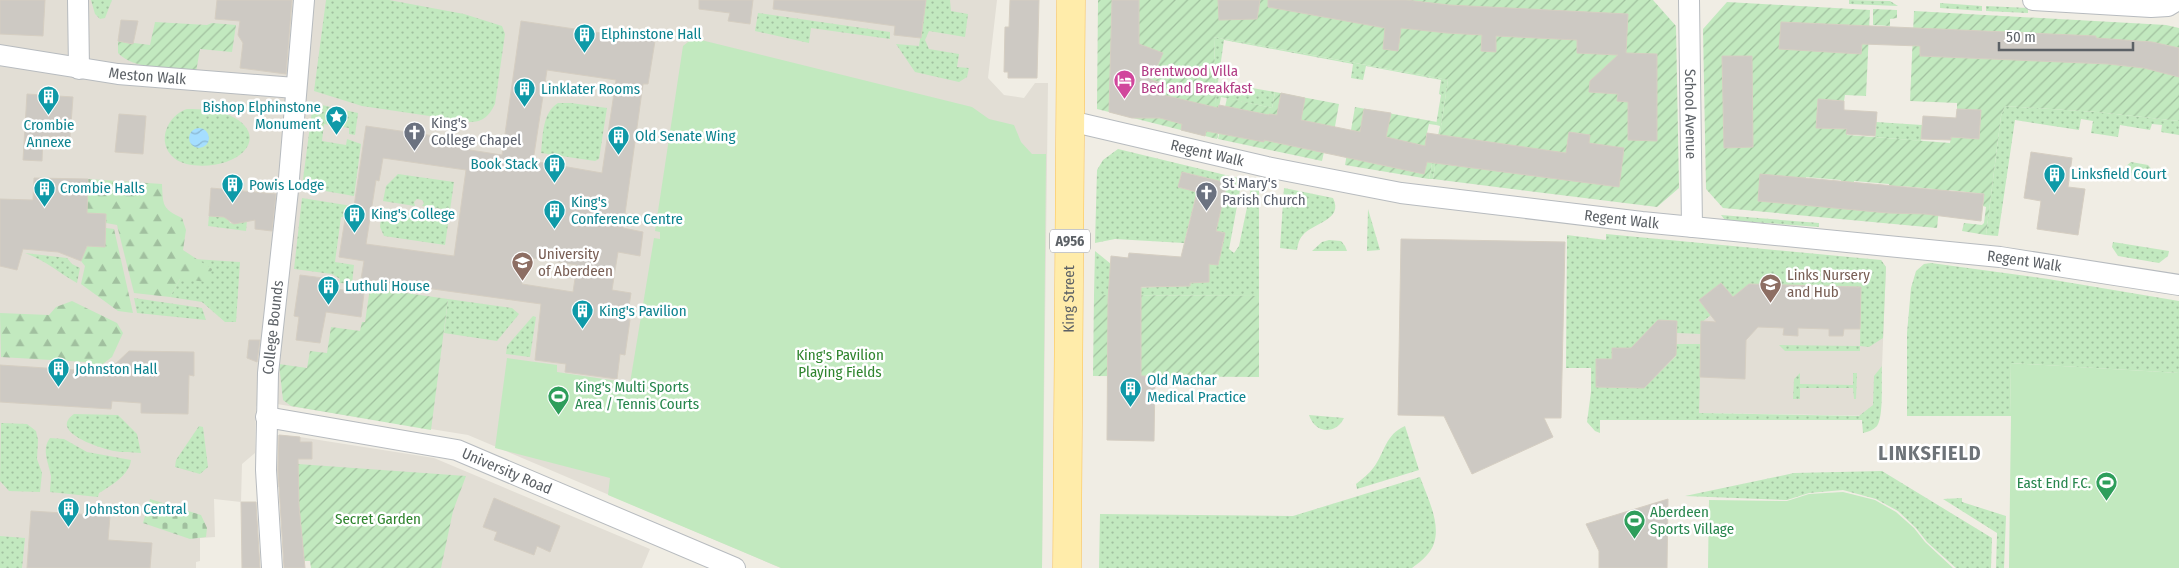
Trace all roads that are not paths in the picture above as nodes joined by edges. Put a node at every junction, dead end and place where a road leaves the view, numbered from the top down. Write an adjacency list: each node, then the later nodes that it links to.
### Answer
1 (78, 0): 10 (street)
2 (304, 0): 11 (street, College Bounds)
3 (1071, 0): 12 (main road, King Street / A956)
4 (1689, 0): 13 (street, School Avenue)
5 (2033, 0): 7 (street)
6 (2178, 0): 7 (street)
7 (2151, 7): 8 (street)
8 (2179, 14)
9 (0, 55): 10 (street, Meston Walk)
10 (79, 68): 11 (street, Meston Walk)
11 (295, 88): 15 (street, College Bounds)
12 (1070, 121): 13 (street, Regent Walk); 18 (main road, King Street / A956)
13 (1692, 227): 14 (street, Regent Walk)
14 (2179, 285)
15 (266, 417): 16 (street, College Bounds); 17 (street, University Road)
16 (272, 568)
17 (735, 568)
18 (1067, 568)

